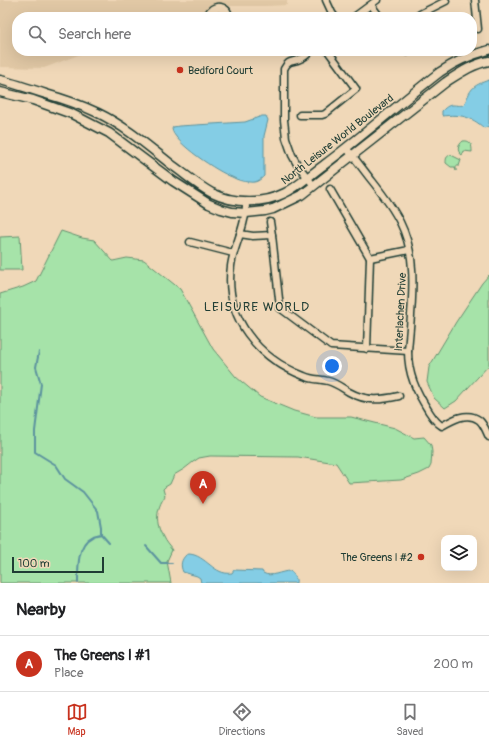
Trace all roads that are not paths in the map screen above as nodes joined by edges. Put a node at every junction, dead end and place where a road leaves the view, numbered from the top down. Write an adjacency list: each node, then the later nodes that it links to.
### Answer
1 (326, 0): 9 (street)
2 (377, 0): 6 (street)
3 (475, 0): 13 (street)
4 (446, 1): 12 (street)
5 (218, 4): 7 (street); 8 (street)
6 (371, 5): 10 (street); 11 (street)
7 (211, 12)
8 (226, 12)
9 (332, 12)
10 (361, 12)
11 (376, 12)
12 (424, 12)
13 (476, 12)
14 (477, 19): 15 (street)
15 (478, 29)
16 (489, 50): 17 (street, North Leisure World Boulevard)
17 (477, 54)
18 (305, 56): 27 (street)
19 (332, 56): 24 (street)
20 (469, 56): 25 (street, North Leisure World Boulevard)
21 (489, 61): 26 (street, North Leisure World Boulevard)
22 (0, 80): 30 (street, North Leisure World Boulevard)
23 (0, 92): 31 (street, North Leisure World Boulevard)
24 (300, 115)
25 (346, 148): 26 (street, Interlachen Drive); 27 (street, North Leisure World Boulevard)
26 (352, 155): 28 (street, North Leisure World Boulevard); 36 (street, Interlachen Drive)
27 (308, 177): 28 (street); 30 (street, North Leisure World Boulevard)
28 (314, 186): 31 (street, North Leisure World Boulevard)
29 (330, 189): 38 (street)
30 (246, 202): 31 (street)
31 (246, 213): 33 (street)
32 (270, 222): 34 (street)
33 (240, 234): 34 (street); 37 (street)
34 (272, 236): 39 (street)
35 (190, 242): 37 (street)
36 (409, 250): 38 (street); 40 (street, Interlachen Drive)
37 (233, 253): 41 (street)
38 (370, 258): 39 (street)
39 (367, 349): 40 (street)
40 (408, 352): 42 (street, Interlachen Drive)
41 (399, 396)
42 (489, 437)

